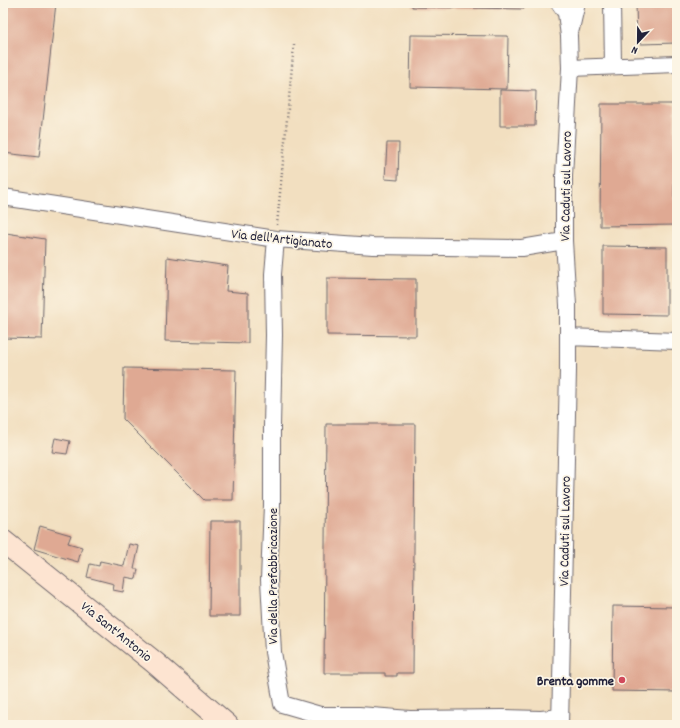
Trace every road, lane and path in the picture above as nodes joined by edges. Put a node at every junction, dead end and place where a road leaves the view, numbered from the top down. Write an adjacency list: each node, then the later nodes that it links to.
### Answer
1 (559, 3): 4 (street, Via Caduti sul Lavoro)
2 (577, 3): 4 (street, Via Caduti sul Lavoro)
3 (612, 3): 7 (street)
4 (569, 36): 8 (street, Via Caduti sul Lavoro)
5 (294, 45): 10 (path)
6 (677, 64): 7 (street)
7 (613, 66): 8 (street)
8 (570, 68): 11 (street, Via Caduti sul Lavoro)
9 (3, 197): 10 (street, Via dell'Artigianato)
10 (276, 239): 11 (street, Via dell'Artigianato); 15 (street, Via della Prefabbricazione)
11 (564, 241): 12 (street, Via Caduti sul Lavoro)
12 (568, 337): 13 (street); 15 (street, Via Caduti sul Lavoro)
13 (677, 341)
14 (3, 541): 16 (main road, Via Sant'Antonio)
15 (560, 721)
16 (227, 725)

